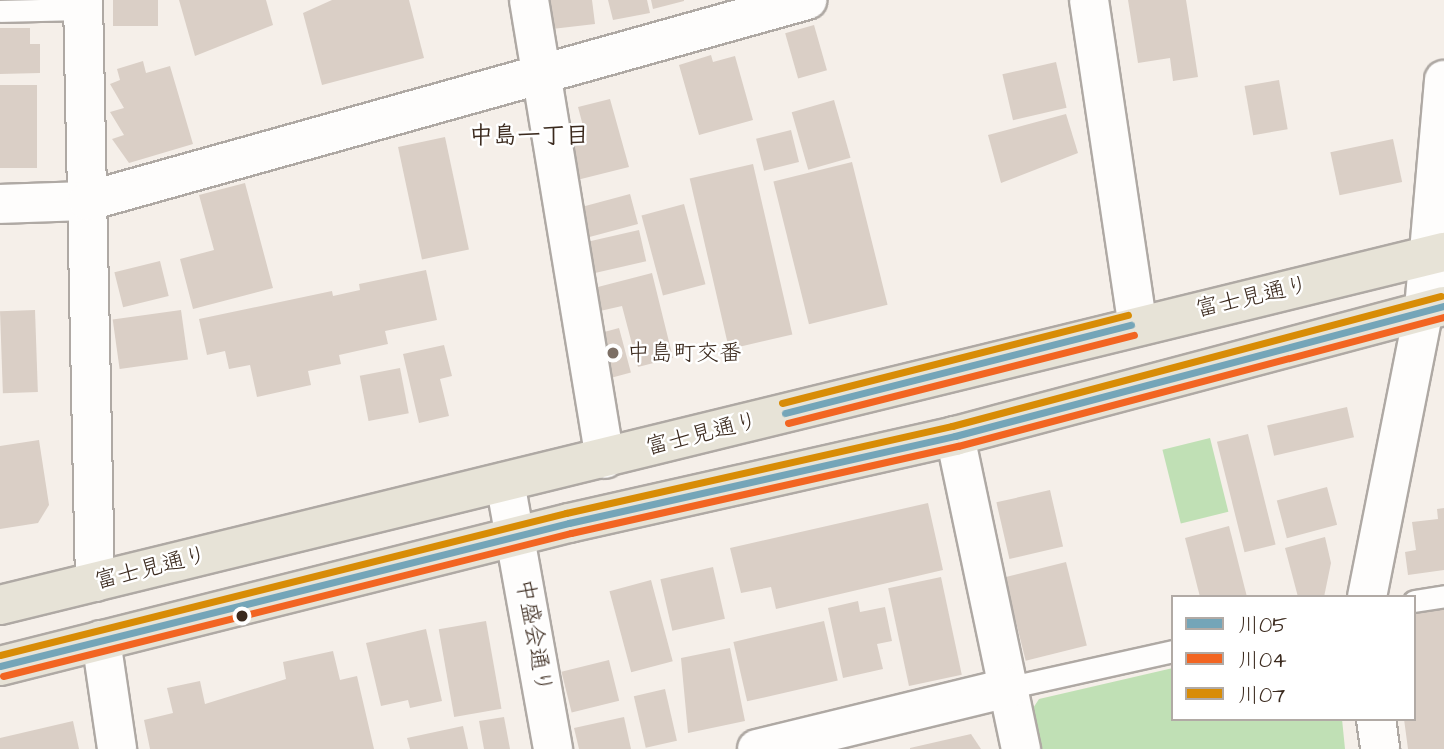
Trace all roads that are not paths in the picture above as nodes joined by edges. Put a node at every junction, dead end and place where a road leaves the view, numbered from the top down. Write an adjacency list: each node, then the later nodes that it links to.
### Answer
1 (529, 0): 6 (street)
2 (807, 0): 6 (street)
3 (1089, 0): 12 (street)
4 (83, 4): 5 (lane); 8 (street)
5 (0, 11)
6 (541, 71): 8 (street); 14 (street)
7 (1444, 80): 10 (street)
8 (88, 201): 9 (street); 17 (street)
9 (0, 204)
10 (1438, 253): 11 (street); 12 (highway, 富士見通り)
11 (1434, 307): 13 (highway); 18 (street)
12 (1137, 323): 14 (highway, 富士見通り)
13 (955, 436): 16 (highway); 25 (street)
14 (605, 459): 15 (highway, 富士見通り)
15 (505, 482): 16 (street, 中盛会通り); 17 (highway, 富士見通り)
16 (515, 536): 22 (highway); 28 (street, 中盛会通り)
17 (95, 582): 21 (highway, 富士見通り)
18 (1367, 595)
19 (1444, 596): 20 (lane)
20 (1416, 601)
21 (0, 605)
22 (101, 640): 24 (highway); 27 (street)
23 (1171, 651): 25 (lane)
24 (0, 666)
25 (1011, 687): 29 (street); 30 (street)
26 (1376, 721): 31 (street)
27 (117, 749)
28 (553, 749)
29 (757, 749)
30 (1021, 749)
31 (1380, 749)

